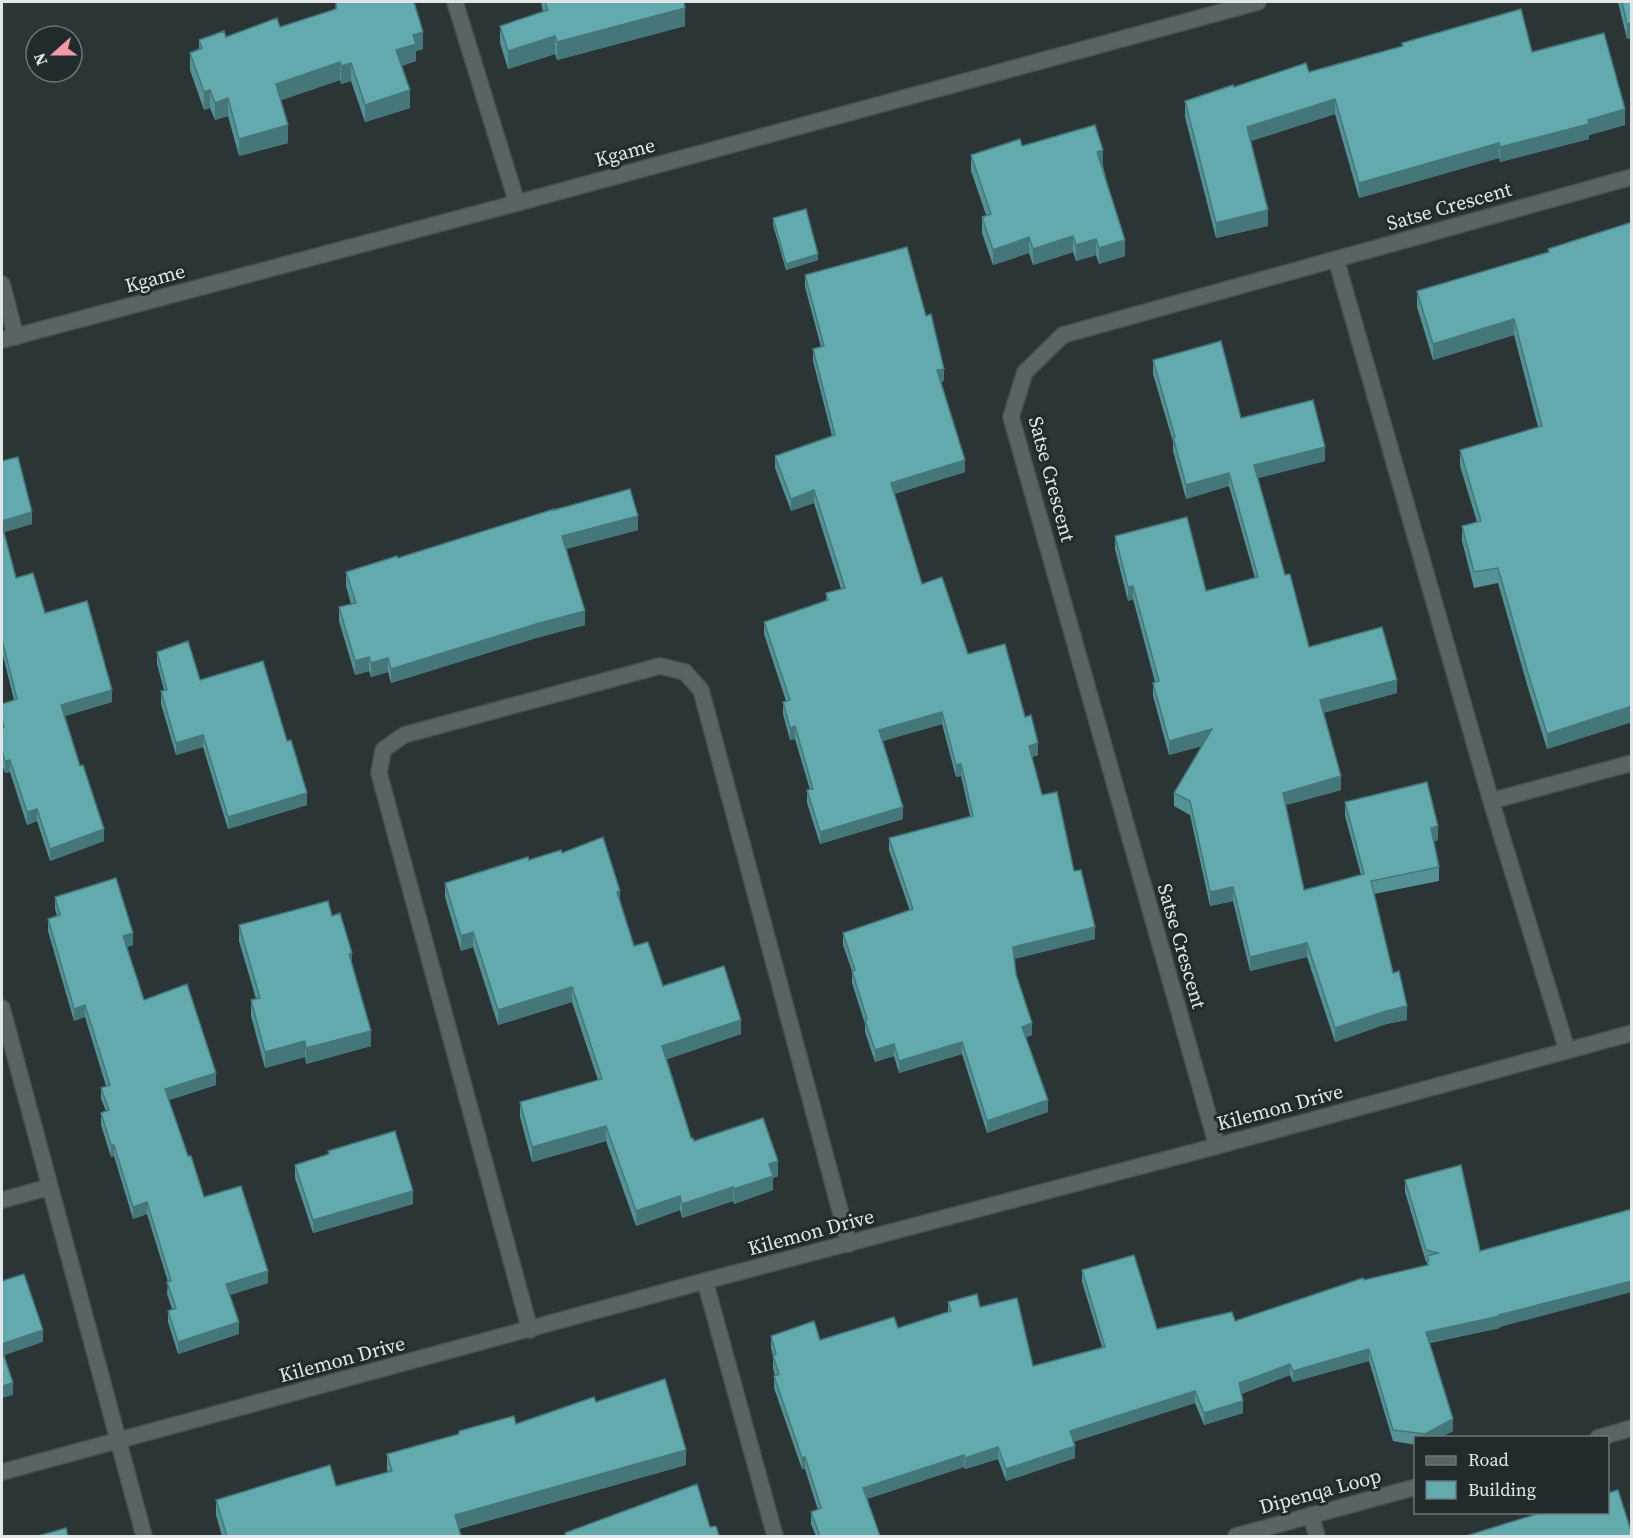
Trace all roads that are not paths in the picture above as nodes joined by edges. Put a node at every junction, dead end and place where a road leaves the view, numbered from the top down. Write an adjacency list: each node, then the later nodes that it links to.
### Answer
1 (455, 2): 4 (street)
2 (1258, 2): 4 (street, Kgame)
3 (1632, 177): 5 (street, Satse Crescent)
4 (517, 203): 7 (street, Kgame)
5 (1336, 259): 9 (street); 13 (street, Satse Crescent)
6 (2, 284): 7 (street)
7 (9, 338)
8 (1632, 763): 9 (street)
9 (1491, 801): 12 (street)
10 (2, 1008): 14 (street)
11 (1632, 1033): 12 (street, Kilemon Drive)
12 (1567, 1050): 13 (street, Kilemon Drive)
13 (1217, 1146): 16 (street, Kilemon Drive)
14 (50, 1187): 15 (street); 21 (street)
15 (2, 1200)
16 (849, 1244): 17 (street, Kilemon Drive); 18 (street)
17 (705, 1281): 18 (street, Kilemon Drive); 26 (street)
18 (530, 1330): 21 (street, Kilemon Drive)
19 (1632, 1428): 20 (street)
20 (1602, 1436)
21 (117, 1440): 22 (street, Kilemon Drive); 25 (street)
22 (2, 1472)
23 (1414, 1488): 24 (street, Dipenqa Loop)
24 (1311, 1515): 27 (street, Dipenqa Loop); 28 (street)
25 (144, 1536)
26 (775, 1536)
27 (1236, 1536)
28 (1317, 1536)

